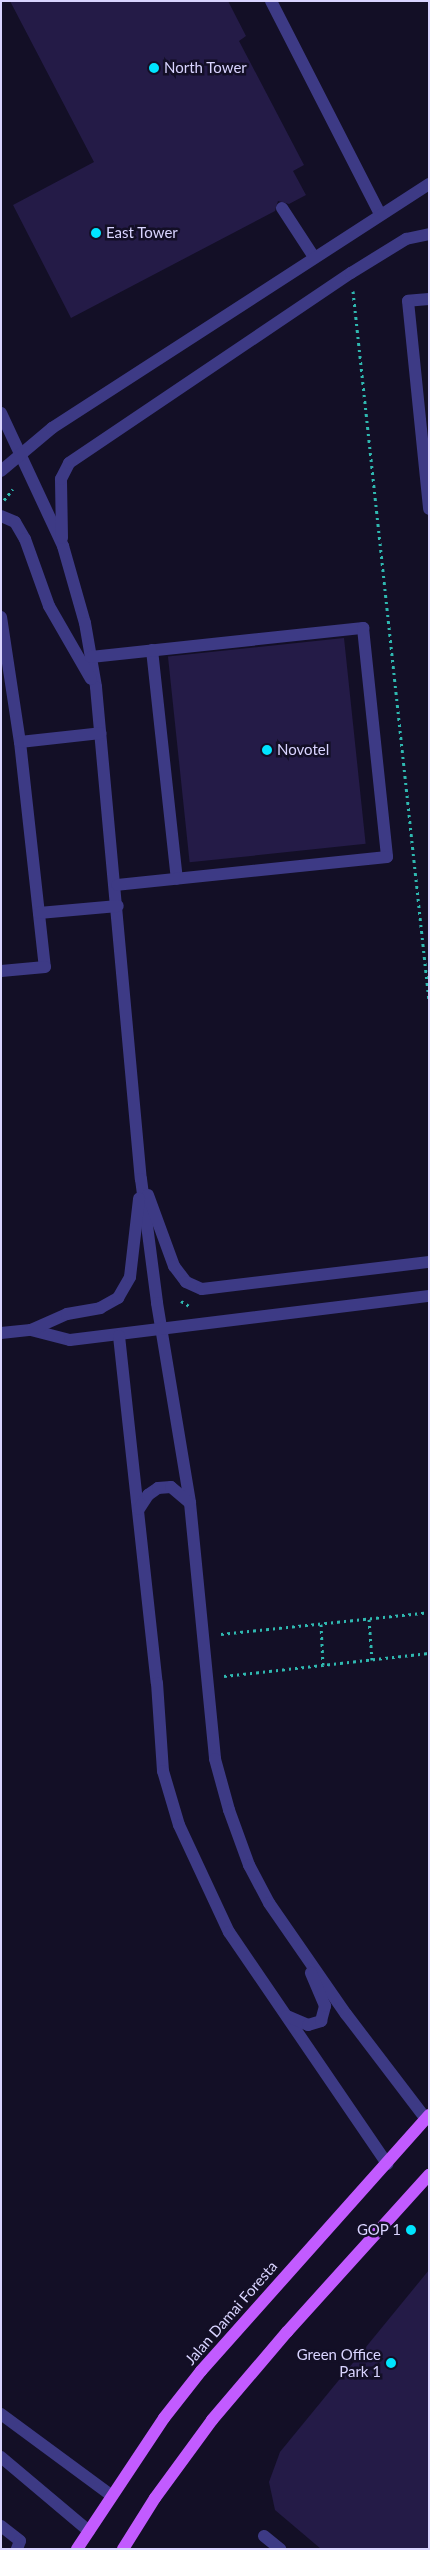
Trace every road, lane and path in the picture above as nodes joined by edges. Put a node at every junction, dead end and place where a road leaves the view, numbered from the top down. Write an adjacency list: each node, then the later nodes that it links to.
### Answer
1 (272, 1): 4 (street)
2 (429, 184): 4 (street)
3 (282, 208): 6 (street)
4 (380, 214): 6 (street)
5 (429, 234): 7 (street)
6 (314, 257): 10 (street)
7 (351, 273): 16 (street); 28 (path)
8 (429, 299): 14 (street)
9 (1, 413): 10 (street)
10 (21, 454): 11 (street); 16 (street)
11 (1, 471)
12 (1, 487): 13 (path)
13 (6, 496)
14 (429, 509)
15 (1, 516): 20 (street)
16 (63, 546): 19 (street)
17 (1, 617): 22 (street)
18 (152, 650): 19 (street); 23 (street); 23 (street)
19 (91, 657): 20 (street)
20 (96, 687): 21 (street)
21 (101, 733): 22 (street); 24 (street)
22 (20, 742): 26 (street)
23 (176, 879): 24 (street)
24 (116, 885): 25 (street)
25 (118, 906): 26 (street); 29 (street)
26 (39, 913): 27 (street)
27 (1, 971)
28 (429, 1000)
29 (141, 1179): 30 (street); 34 (street); 35 (street)
30 (429, 1262)
31 (180, 1292): 33 (path)
32 (429, 1296): 34 (street)
33 (174, 1302)
34 (161, 1329): 37 (street); 38 (street)
35 (31, 1330): 36 (street); 37 (street)
36 (1, 1333)
37 (119, 1336): 39 (street)
38 (190, 1503): 39 (street); 43 (street)
39 (139, 1509): 49 (street)
40 (429, 1612): 41 (path)
41 (368, 1619): 42 (path); 45 (path)
42 (321, 1624): 43 (path); 46 (path)
43 (204, 1636): 47 (street)
44 (429, 1653): 45 (path)
45 (372, 1660): 46 (path)
46 (323, 1665): 47 (path)
47 (208, 1678): 48 (street)
48 (300, 1948): 49 (street); 50 (street)
49 (287, 2016): 51 (street)
50 (427, 2117): 51 (main road, Jalan Damai Foresta)
51 (388, 2164): 55 (main road, Jalan Damai Foresta)
52 (429, 2175): 61 (main road)
53 (2, 2417): 55 (street)
54 (1, 2457): 57 (street)
55 (111, 2495): 57 (main road, Jalan Damai Foresta)
56 (1, 2526): 59 (street)
57 (89, 2530): 60 (main road, Jalan Damai Foresta)
58 (264, 2536): 62 (street)
59 (16, 2549)
60 (77, 2549)
61 (123, 2549)
62 (280, 2549)

